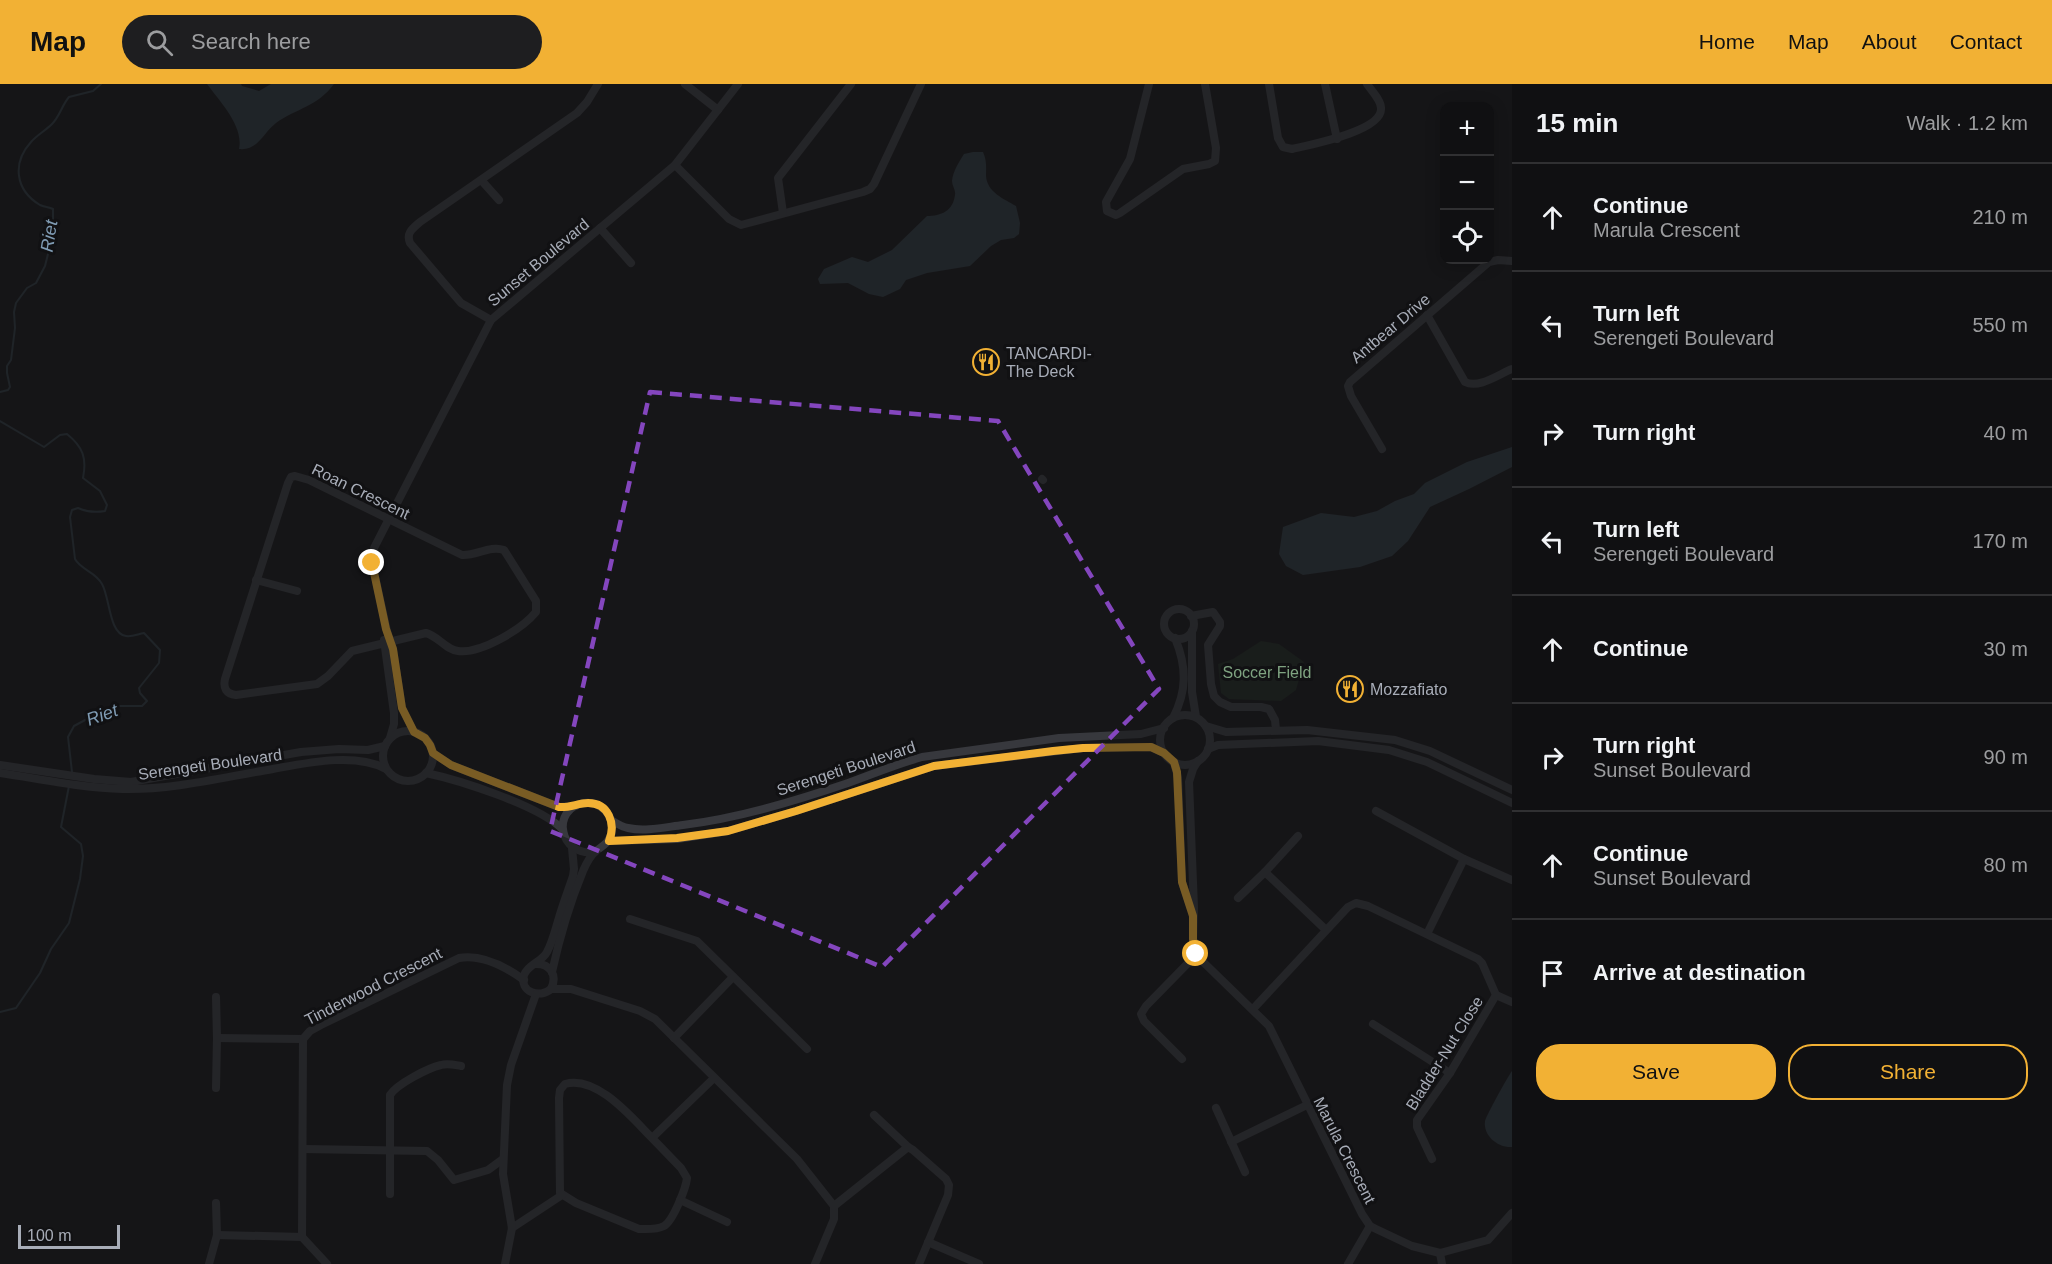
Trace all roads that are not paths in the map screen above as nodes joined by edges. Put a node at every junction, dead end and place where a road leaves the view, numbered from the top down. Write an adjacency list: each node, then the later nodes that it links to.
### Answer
1 (598, 84): 14 (street)
2 (685, 84): 11 (street)
3 (738, 84): 11 (street, Sunset Boulevard)
4 (851, 84): 16 (street)
5 (921, 84): 16 (street)
6 (1149, 84): 7 (street)
7 (1205, 84)
8 (1269, 84): 12 (street)
9 (1325, 84): 12 (street)
10 (1367, 84): 12 (street)
11 (718, 110): 13 (street, Sunset Boulevard)
12 (1337, 139)
13 (675, 165): 16 (street); 17 (street, Sunset Boulevard)
14 (482, 181): 15 (street); 21 (street)
15 (499, 200)
16 (783, 213)
17 (600, 228): 19 (street); 21 (street, Sunset Boulevard)
18 (1512, 261): 20 (street, Antbear Drive)
19 (631, 263)
20 (1427, 315): 22 (street); 23 (street, Antbear Drive)
21 (491, 320): 24 (street, Sunset Boulevard)
22 (1512, 369)
23 (1382, 449)
24 (388, 520): 25 (street, Roan Crescent); 30 (street, Sunset Boulevard); 30 (street, Roan Crescent)
25 (256, 580): 26 (street); 30 (street, Roan Crescent)
26 (297, 591)
27 (1191, 616): 28 (street); 29 (street); 36 (street)
28 (1192, 631): 29 (street); 32 (street)
29 (1175, 638): 33 (street)
30 (387, 642): 31 (street)
31 (393, 676): 37 (street); 38 (street)
32 (1196, 717): 33 (street); 34 (street)
33 (1173, 718): 35 (street)
34 (1206, 726): 36 (street); 39 (street)
35 (1164, 728): 41 (street); 54 (street, Serengeti Boulevard)
36 (1276, 730): 50 (street)
37 (414, 732): 38 (street); 40 (street)
38 (387, 743): 45 (street); 49 (street, Serengeti Boulevard)
39 (1208, 749): 42 (street); 51 (street)
40 (433, 753): 48 (street); 52 (street)
41 (1164, 753): 43 (street); 57 (street, Serengeti Boulevard)
42 (1198, 761): 43 (street); 59 (street)
43 (1174, 762): 58 (street)
44 (0, 765): 46 (street, Serengeti Boulevard)
45 (386, 769): 48 (street); 49 (street, Serengeti Boulevard)
46 (11, 771): 47 (street, Serengeti Boulevard); 49 (street, Serengeti Boulevard)
47 (0, 773)
48 (426, 773): 55 (street)
49 (94, 783)
50 (1512, 790)
51 (1512, 804)
52 (575, 806): 54 (street); 55 (street)
53 (1376, 812): 62 (street)
54 (611, 820): 57 (street)
55 (563, 830): 60 (street)
56 (1298, 836): 65 (street)
57 (609, 841): 61 (street)
58 (1180, 846): 59 (street); 63 (street)
59 (1191, 846): 64 (street)
60 (572, 848): 61 (street); 69 (street)
61 (595, 852): 69 (street)
62 (1464, 859): 66 (street); 72 (street)
63 (1181, 872): 64 (street); 68 (street)
64 (1192, 872): 68 (street)
65 (1265, 872): 67 (street); 71 (street)
66 (1512, 880)
67 (1238, 898)
68 (1193, 916): 73 (street)
69 (563, 919): 74 (street); 76 (street)
70 (630, 920): 77 (street)
71 (1326, 930): 72 (street); 85 (street)
72 (1426, 934): 82 (street)
73 (1196, 954): 85 (street, Marula Crescent); 91 (street)
74 (533, 965): 75 (street, Tinderwood Crescent); 76 (street); 78 (street)
75 (510, 969): 78 (street, Tinderwood Crescent); 89 (street, Tinderwood Crescent)
76 (553, 974): 79 (street); 80 (street)
77 (733, 977): 88 (street); 90 (street)
78 (524, 980): 81 (street)
79 (551, 989): 80 (street); 81 (street)
80 (571, 989): 88 (street)
81 (536, 994): 104 (street)
82 (1496, 995): 84 (street); 93 (street, Bladder-Nut Close)
83 (216, 997): 87 (street)
84 (1512, 1002)
85 (1253, 1009): 96 (street, Marula Crescent)
86 (1373, 1023): 93 (street)
87 (217, 1038): 89 (street); 95 (street)
88 (674, 1038): 94 (street)
89 (303, 1039): 102 (street, Tinderwood Crescent)
90 (807, 1048)
91 (1182, 1059)
92 (461, 1066): 103 (street)
93 (1450, 1073): 105 (street, Bladder-Nut Close)
94 (714, 1078): 99 (street); 113 (street)
95 (216, 1088)
96 (1307, 1105): 100 (street); 116 (street, Marula Crescent)
97 (1216, 1108): 100 (street)
98 (874, 1115): 101 (street)
99 (652, 1138): 110 (street); 111 (street)
100 (1231, 1142): 107 (street)
101 (908, 1147): 113 (street); 120 (street)
102 (303, 1149): 103 (street); 119 (street, Tinderwood Crescent)
103 (390, 1151): 106 (street); 109 (street)
104 (503, 1159): 106 (street); 108 (street)
105 (1432, 1159)
106 (488, 1170): 108 (street)
107 (1245, 1172)
108 (502, 1174): 117 (street)
109 (390, 1194)
110 (562, 1195): 111 (street); 117 (street)
111 (680, 1200): 115 (street)
112 (216, 1203): 118 (street)
113 (834, 1206): 125 (street)
114 (1512, 1213): 121 (street, Marula Crescent)
115 (727, 1222)
116 (1370, 1226): 121 (street, Marula Crescent); 128 (street)
117 (512, 1228): 124 (street)
118 (217, 1235): 119 (street); 122 (street)
119 (302, 1237): 123 (street)
120 (928, 1242): 126 (street); 127 (street)
121 (1440, 1253): 129 (street)
122 (209, 1264)
123 (327, 1264)
124 (505, 1264)
125 (815, 1264)
126 (919, 1264)
127 (979, 1264)
128 (1348, 1264)
129 (1442, 1264)

